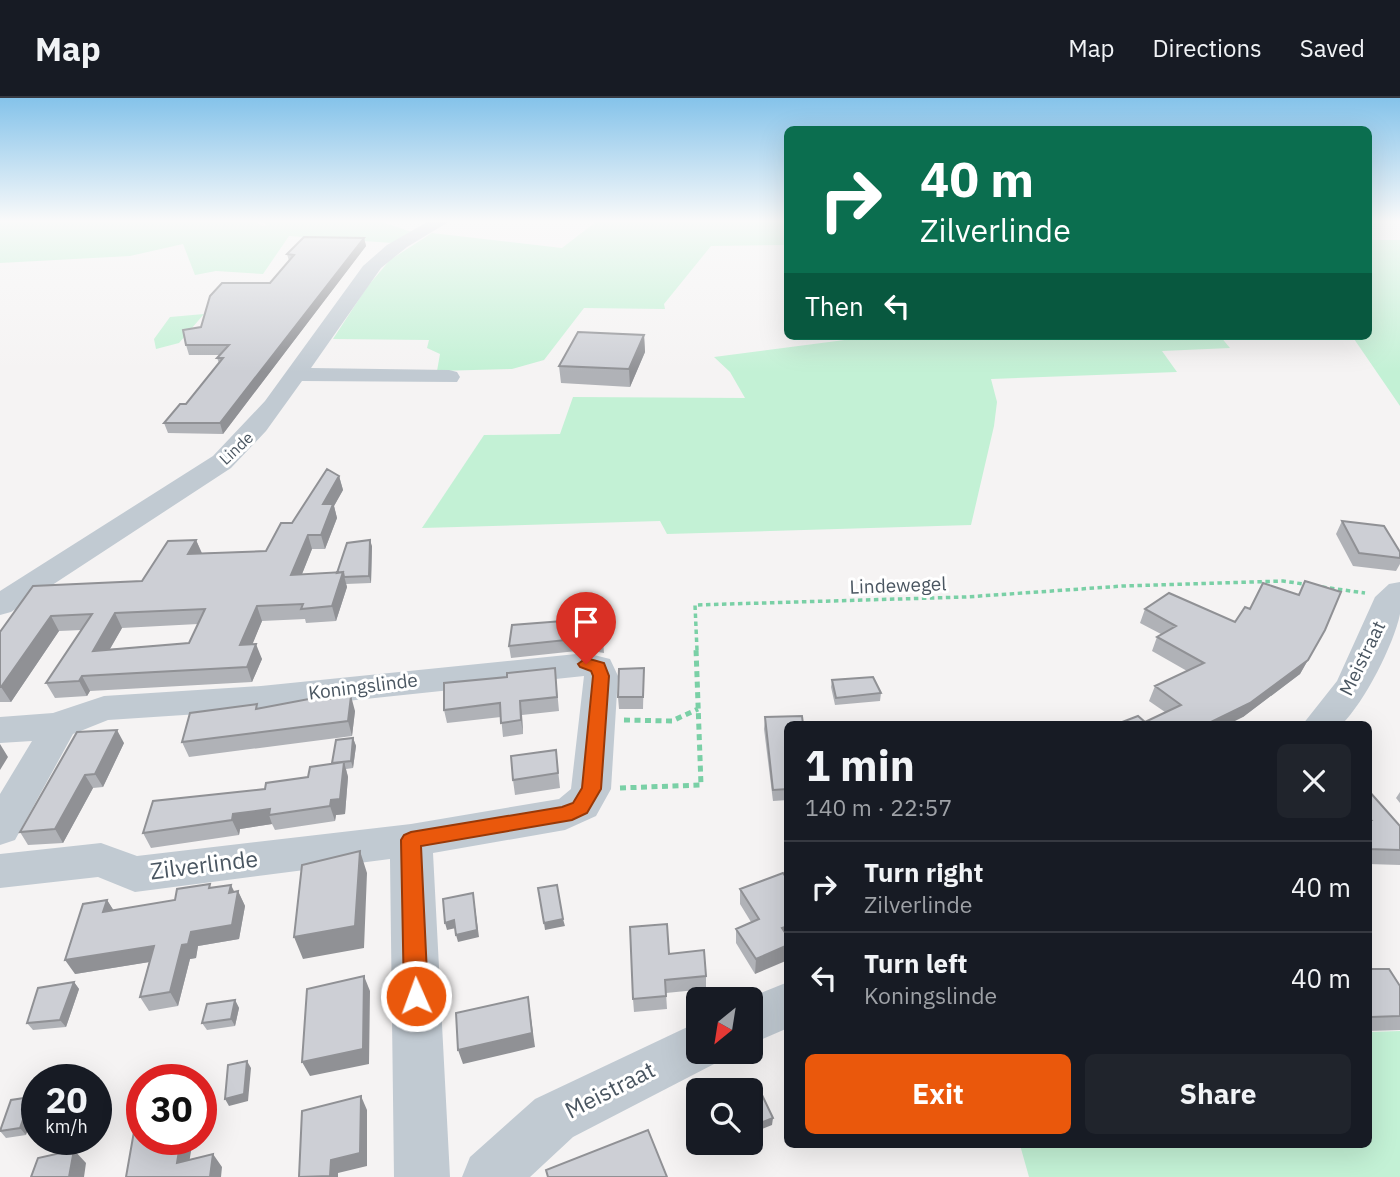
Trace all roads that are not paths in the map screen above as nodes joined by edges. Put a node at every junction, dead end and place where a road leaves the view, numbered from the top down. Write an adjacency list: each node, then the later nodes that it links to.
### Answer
1 (369, 271): 2 (street, Linde)
2 (297, 374): 3 (street); 5 (street, Linde)
3 (449, 377)
4 (1396, 594): 6 (street, Meistraat)
5 (0, 605)
6 (1325, 721)
7 (56, 726): 8 (street, Koningslinde); 9 (street, Koningslinde); 10 (street)
8 (0, 730)
9 (590, 793): 11 (street, Zilverlinde)
10 (0, 829)
11 (411, 840): 12 (street, Zilverlinde); 16 (street)
12 (0, 871)
13 (784, 1006): 14 (street)
14 (763, 1015)
15 (686, 1052): 17 (street, Meistraat)
16 (422, 1177)
17 (489, 1177)

